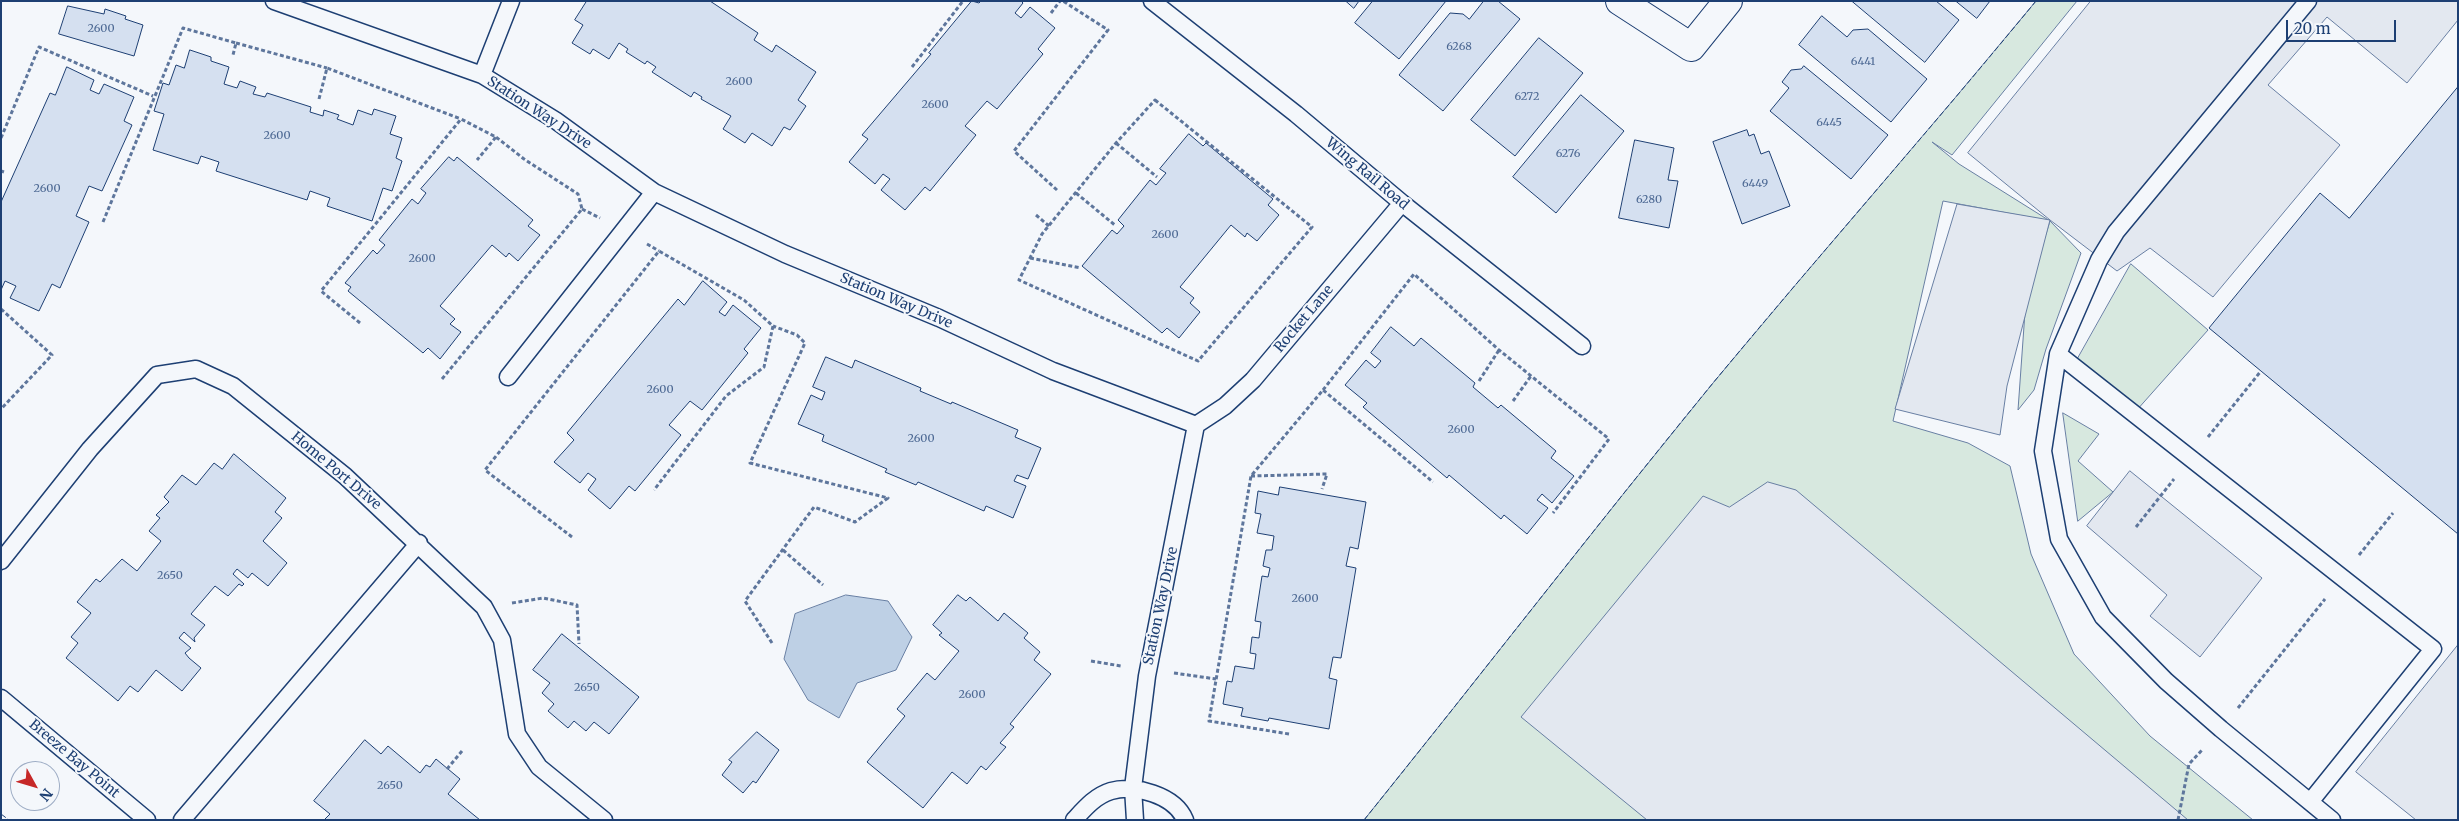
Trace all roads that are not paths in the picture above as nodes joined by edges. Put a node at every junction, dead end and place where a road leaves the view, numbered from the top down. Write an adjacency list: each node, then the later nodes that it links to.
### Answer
1 (274, 1): 7 (lane, Station Way Drive)
2 (511, 1): 7 (lane)
3 (1152, 1): 9 (lane, Wing Rail Road)
4 (1620, 1): 5 (street)
5 (1728, 1)
6 (2308, 1): 11 (lane)
7 (482, 75): 8 (lane, Station Way Drive)
8 (654, 192): 12 (lane); 13 (lane, Station Way Drive)
9 (1402, 203): 10 (lane, Wing Rail Road); 13 (lane, Rocket Lane)
10 (1582, 346)
11 (2058, 354): 18 (lane); 18 (lane)
12 (508, 376)
13 (1196, 425): 17 (lane, Station Way Drive)
14 (419, 543): 15 (lane, Home Port Drive); 20 (lane); 21 (lane, Home Port Drive)
15 (1, 561)
16 (1, 698): 19 (lane, Breeze Bay Point)
17 (1133, 788): 22 (lane); 23 (lane, Station Way Drive); 24 (lane)
18 (2310, 802): 25 (lane)
19 (147, 820)
20 (182, 820)
21 (604, 820)
22 (1074, 820)
23 (1135, 820)
24 (1185, 820)
25 (2332, 820)

